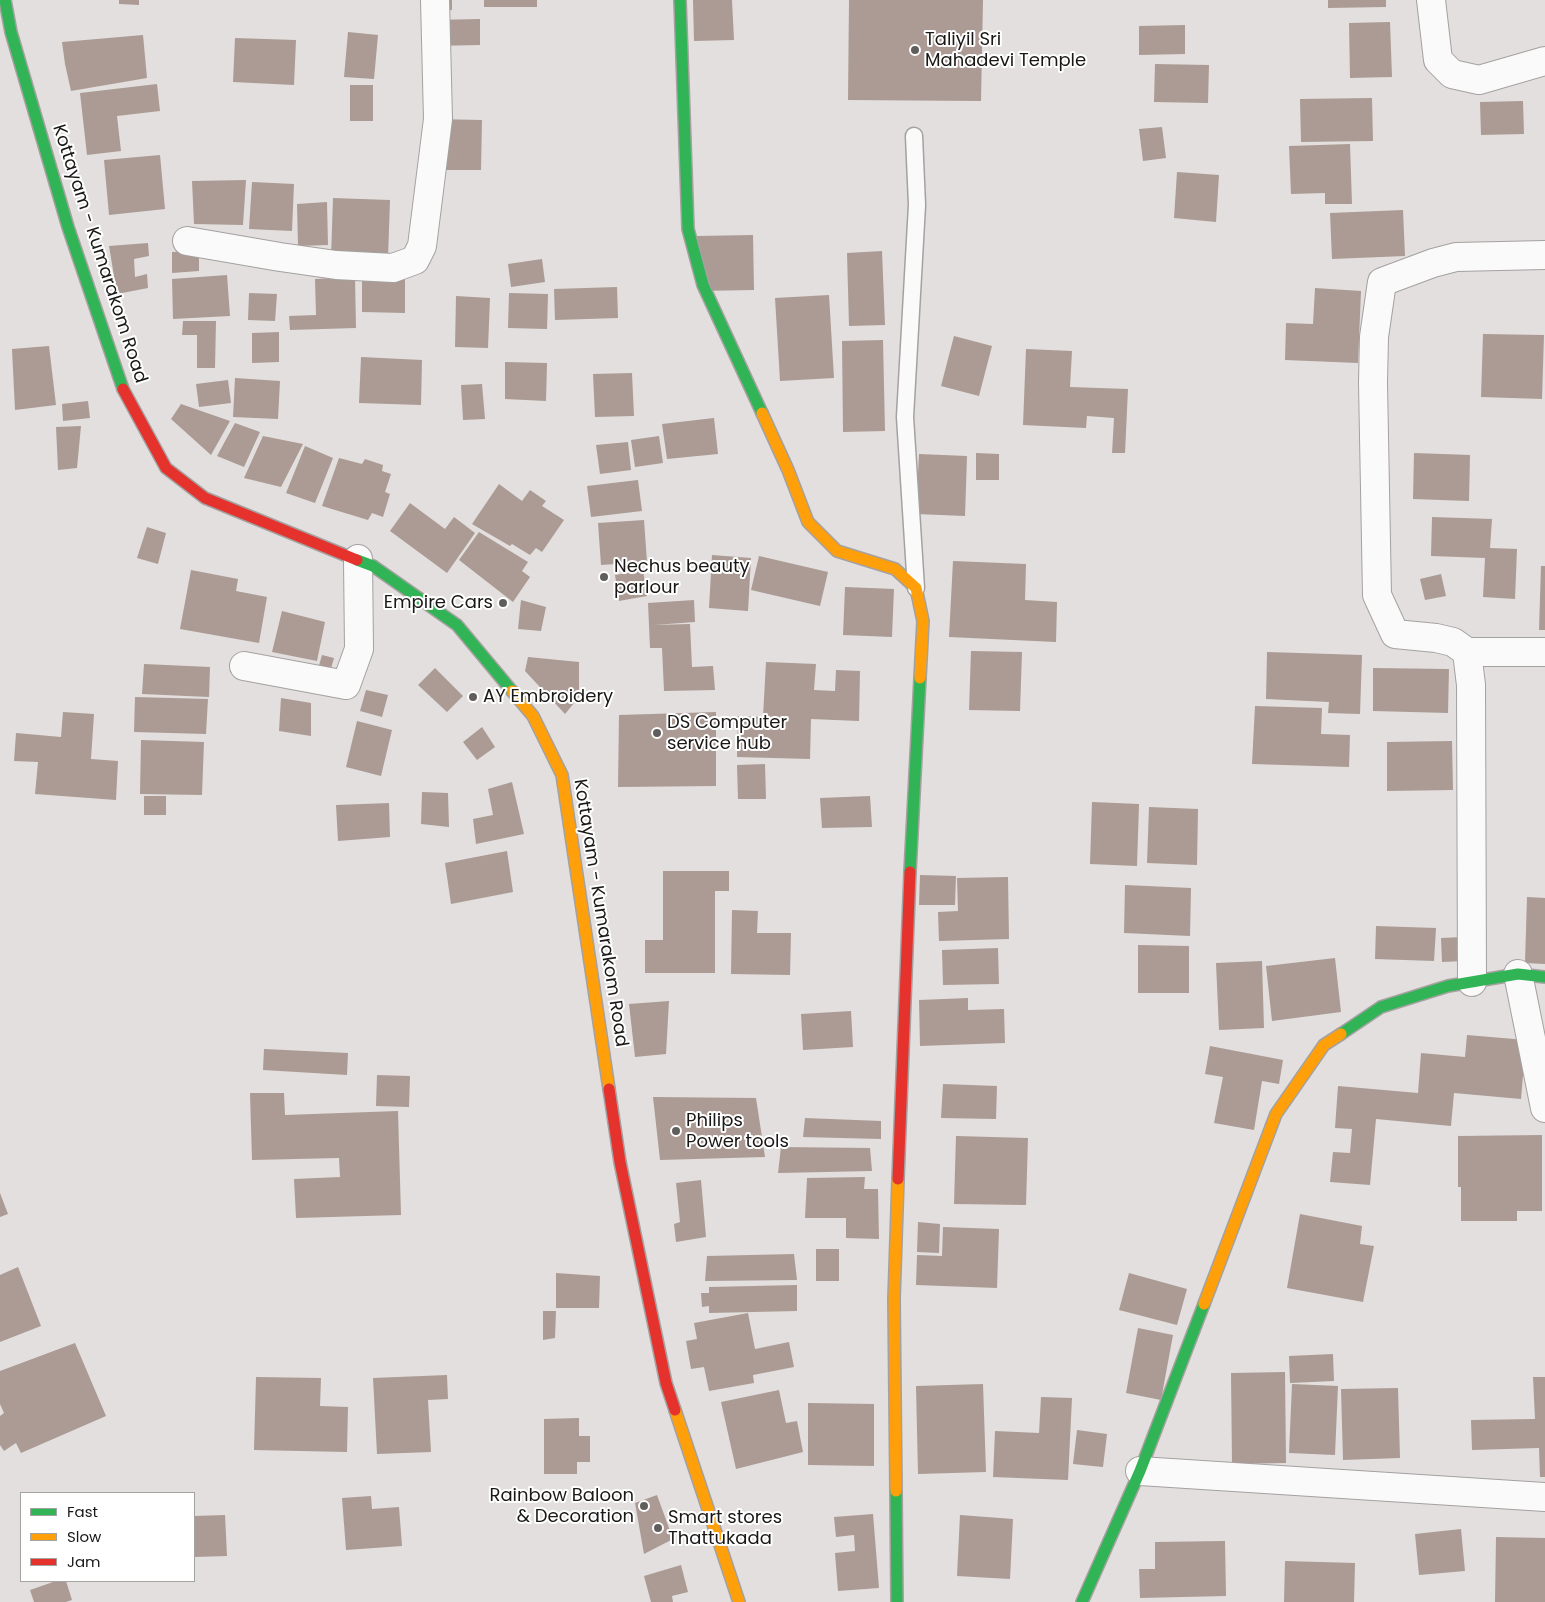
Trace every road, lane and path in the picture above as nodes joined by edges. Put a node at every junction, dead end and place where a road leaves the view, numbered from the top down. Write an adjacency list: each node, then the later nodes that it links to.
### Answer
1 (435, 0): 7 (street)
2 (680, 0): 10 (main road)
3 (1431, 0): 5 (street)
4 (3, 2): 9 (main road, Kottayam - Kumarakom Road)
5 (1545, 61)
6 (914, 136): 10 (lane)
7 (187, 241)
8 (1545, 255): 11 (street)
9 (358, 559): 13 (street); 20 (main road, Kottayam - Kumarakom Road)
10 (916, 588): 21 (main road)
11 (1467, 652): 12 (street); 16 (street)
12 (1545, 652)
13 (244, 666)
14 (1518, 974): 15 (main road); 16 (main road); 17 (street)
15 (1545, 977)
16 (1472, 982): 18 (main road)
17 (1545, 1108)
18 (1140, 1471): 19 (street); 22 (main road)
19 (1545, 1497)
20 (739, 1602)
21 (897, 1602)
22 (1082, 1602)

